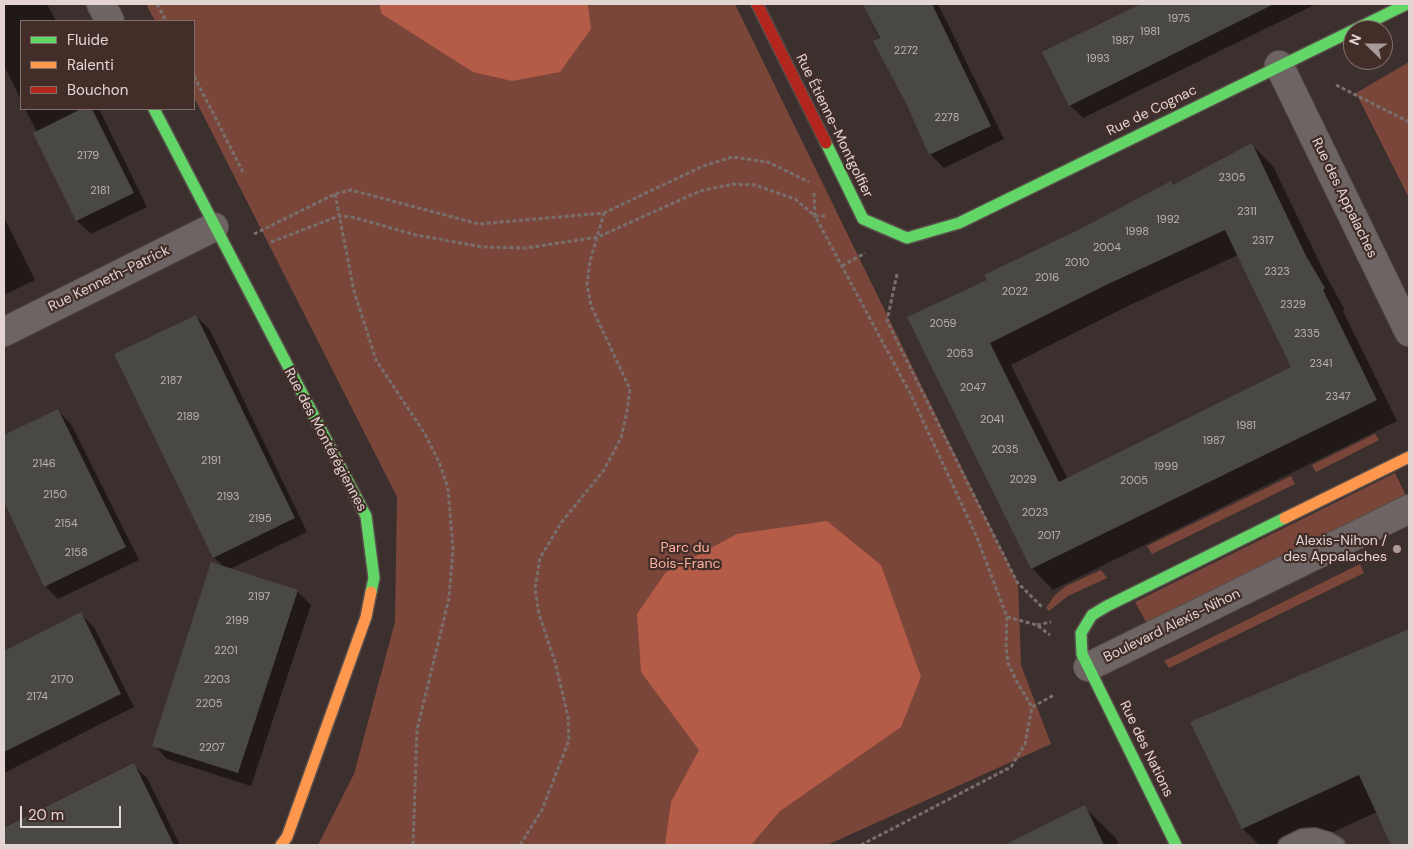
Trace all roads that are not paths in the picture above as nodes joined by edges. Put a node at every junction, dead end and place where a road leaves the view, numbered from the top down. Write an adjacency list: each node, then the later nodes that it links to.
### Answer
1 (101, 4): 4 (street)
2 (756, 4): 8 (street, Rue Étienne-Montgolfier)
3 (1407, 4): 5 (street, Rue de Cognac)
4 (109, 20)
5 (1279, 65): 8 (street, Rue de Cognac); 10 (street, Rue des Appalaches)
6 (155, 110): 7 (street, Rue des Montérégiennes)
7 (214, 227): 9 (street, Rue Kenneth-Patrick); 14 (street, Rue des Montérégiennes)
8 (907, 238)
9 (4, 332)
10 (1409, 332)
11 (1409, 457): 13 (street, Boulevard Alexis-Nihon)
12 (1409, 509): 13 (street, Boulevard Alexis-Nihon)
13 (1088, 667): 15 (street, Rue des Nations)
14 (281, 845)
15 (1176, 845)
16 (1286, 845): 17 (lane)
17 (1337, 845)

